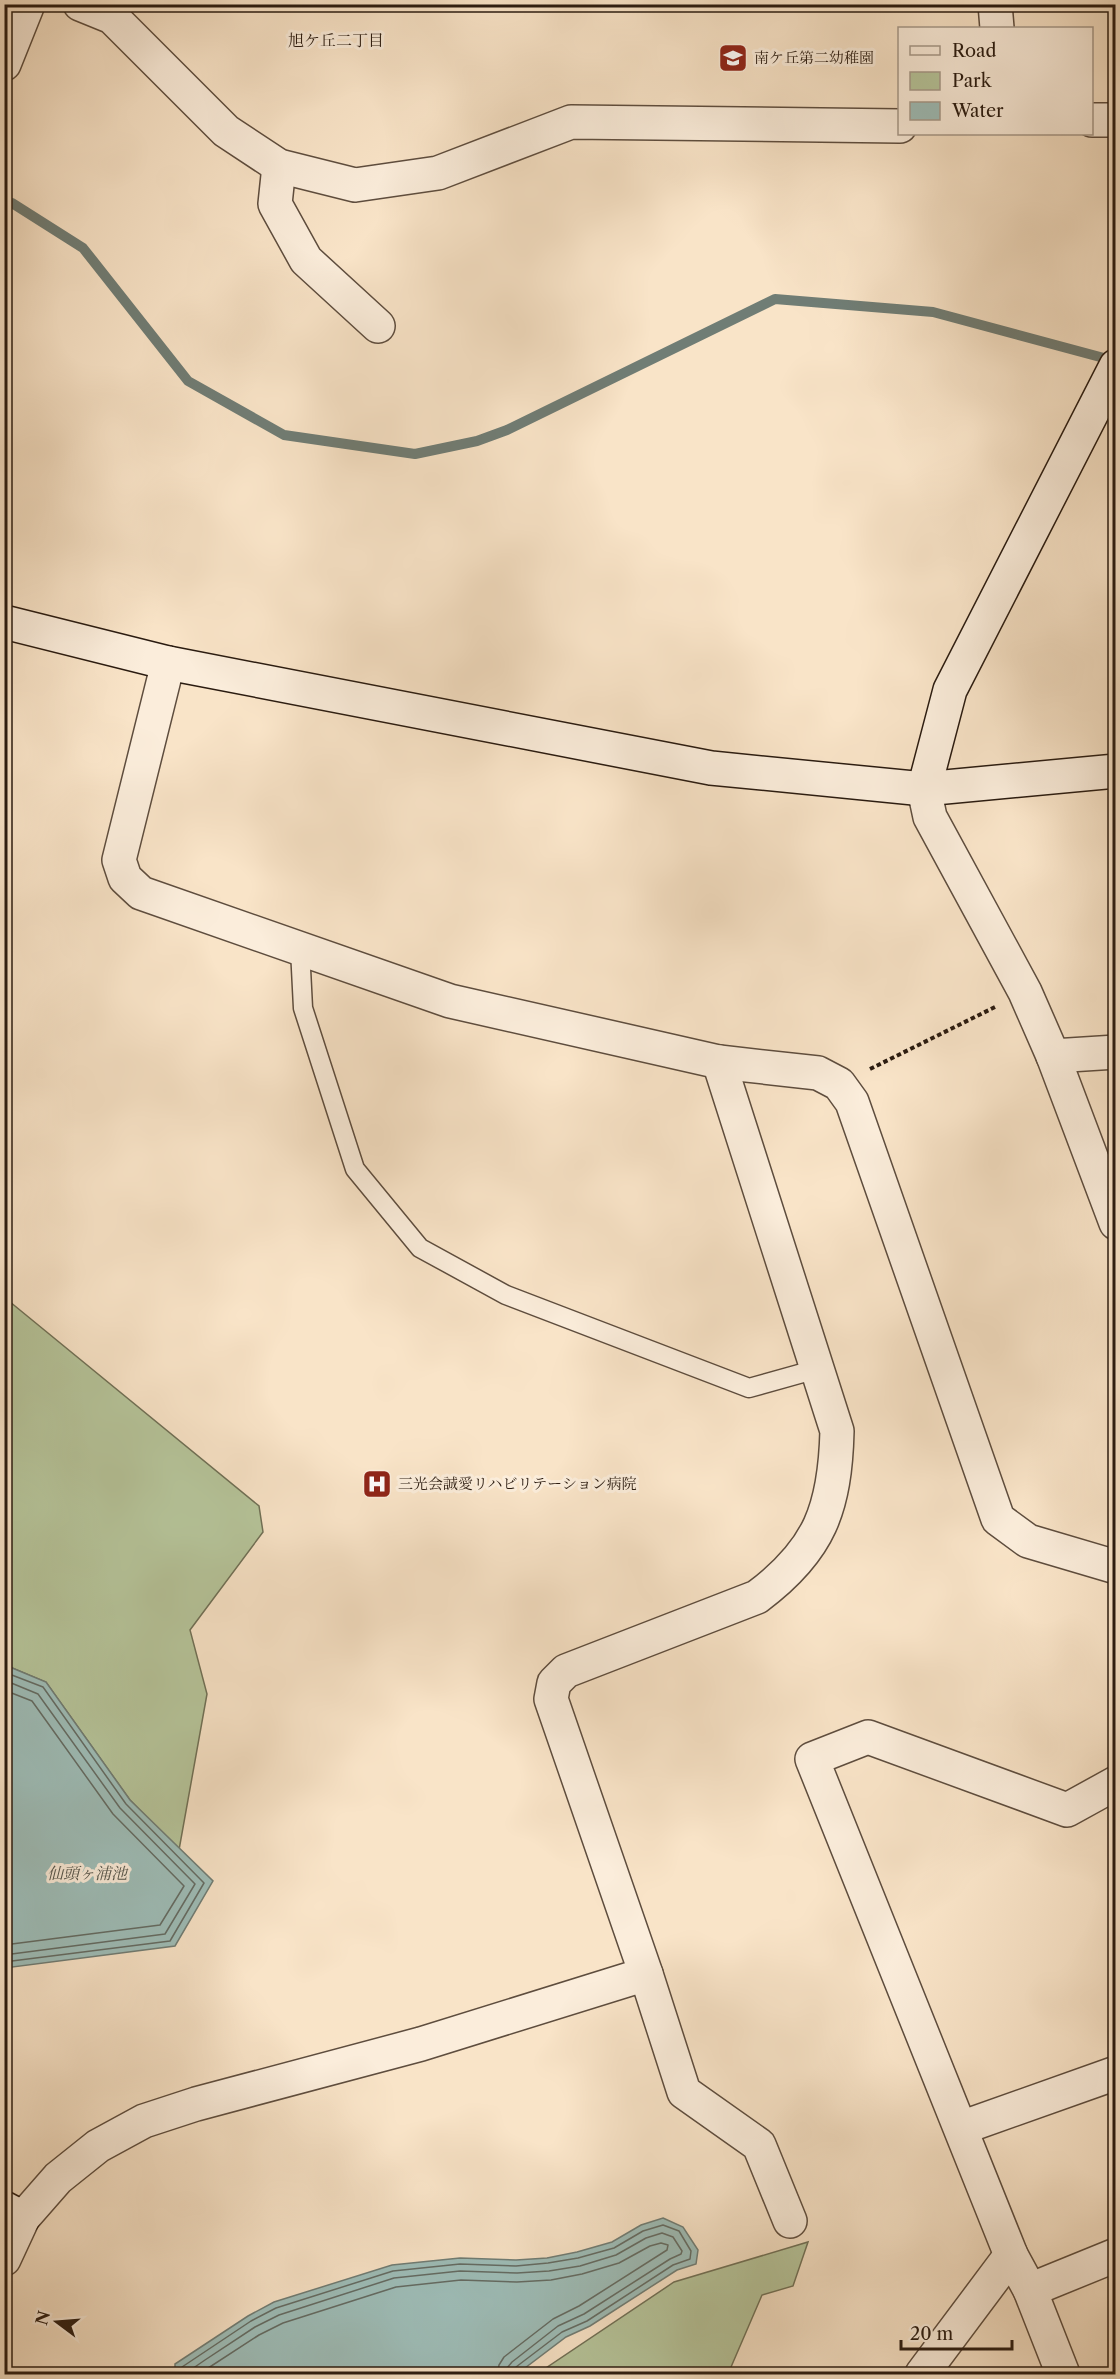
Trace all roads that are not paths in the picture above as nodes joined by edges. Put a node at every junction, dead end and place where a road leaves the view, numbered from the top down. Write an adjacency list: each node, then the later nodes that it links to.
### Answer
1 (28, 4): 5 (street)
2 (80, 4): 9 (street)
3 (995, 4): 4 (street)
4 (997, 27)
5 (4, 64)
6 (1093, 120): 7 (street)
7 (1116, 120)
8 (898, 126): 9 (street)
9 (279, 166): 10 (street)
10 (378, 326)
11 (1112, 380): 15 (street)
12 (4, 622): 13 (street)
13 (168, 663): 15 (street); 16 (street)
14 (1116, 771): 15 (street)
15 (924, 789): 18 (street)
16 (300, 949): 19 (street); 21 (lane)
17 (1116, 1052): 18 (street)
18 (1053, 1056): 20 (street)
19 (719, 1062): 21 (street); 22 (street)
20 (1116, 1223)
21 (817, 1370): 24 (street)
22 (1116, 1567)
23 (1116, 1783): 26 (street)
24 (646, 1974): 27 (street); 28 (street)
25 (1116, 2073): 26 (street)
26 (961, 2128): 29 (street)
27 (14, 2213): 31 (street)
28 (790, 2221)
29 (1011, 2255): 32 (street); 33 (street)
30 (1116, 2255): 32 (street)
31 (4, 2259)
32 (1030, 2290): 34 (street)
33 (922, 2374)
34 (1063, 2374)

